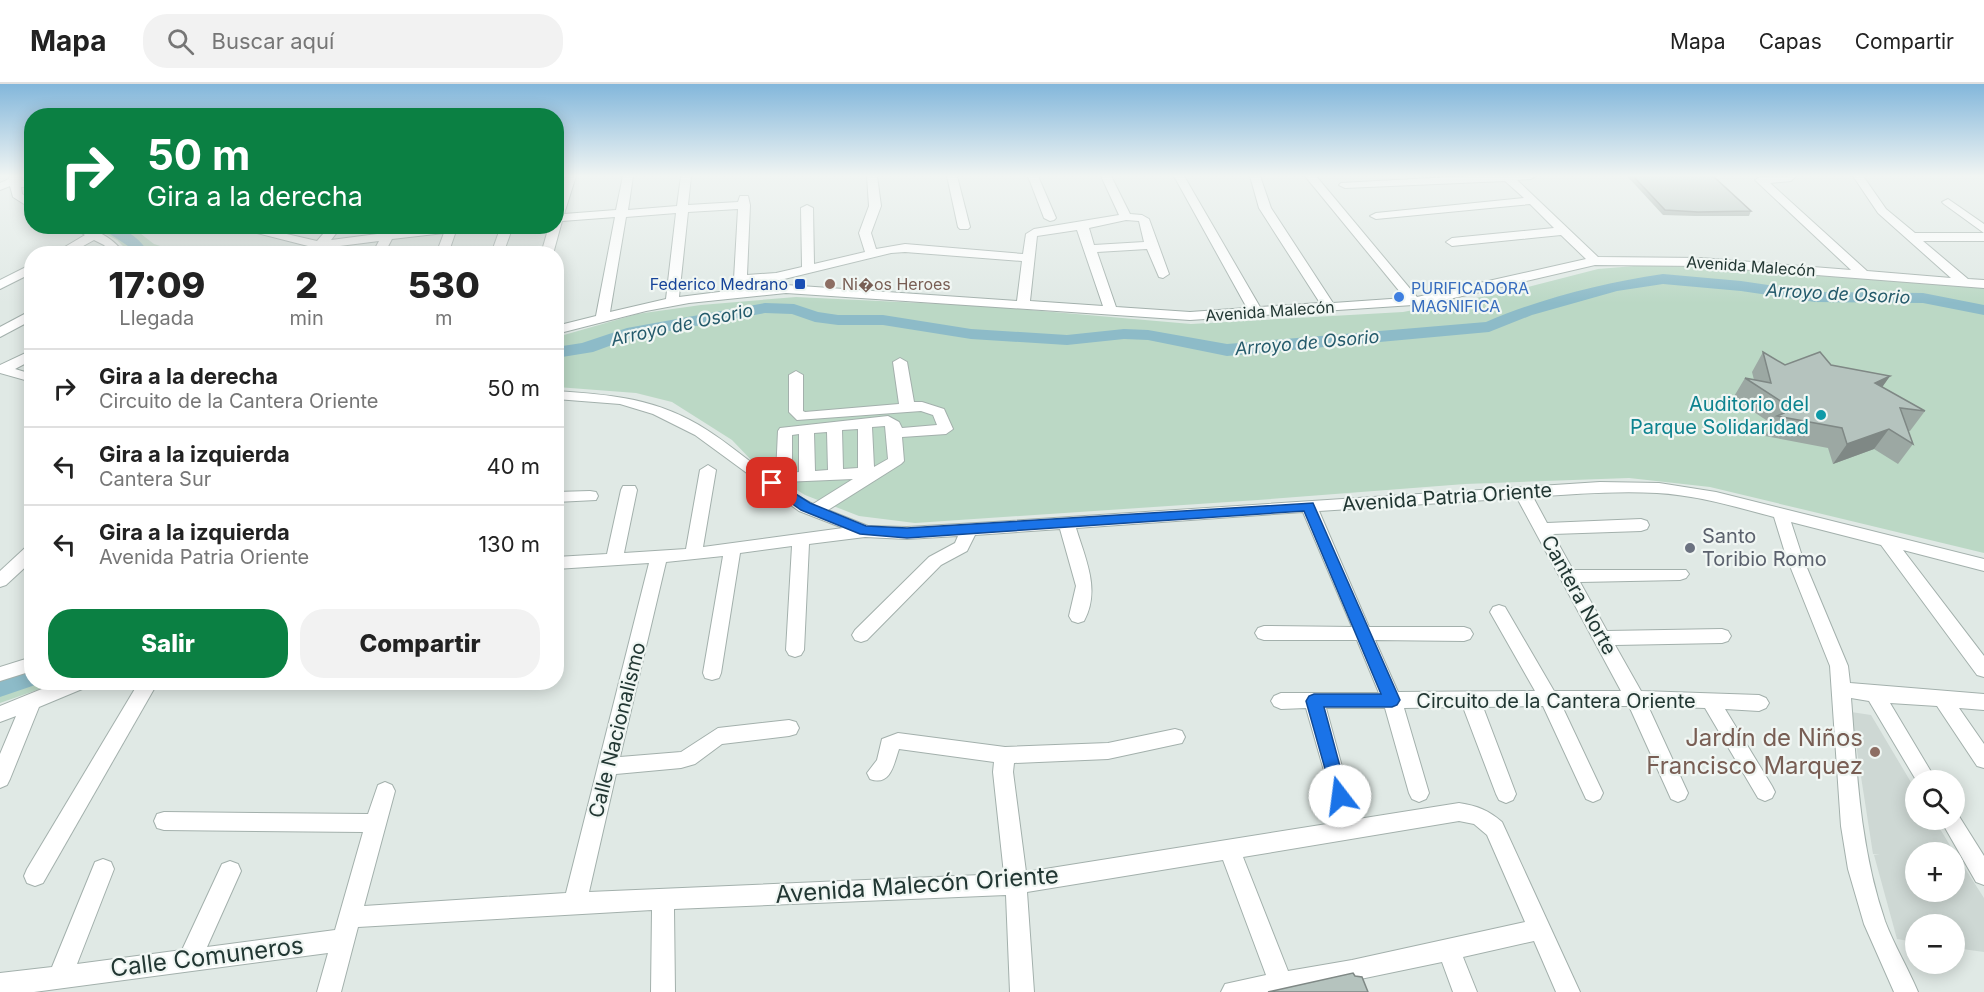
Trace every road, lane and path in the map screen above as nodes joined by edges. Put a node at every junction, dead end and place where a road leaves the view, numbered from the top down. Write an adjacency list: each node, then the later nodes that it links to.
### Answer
1 (580, 218): 17 (street)
2 (620, 218): 55 (street)
3 (681, 218): 50 (street)
4 (743, 218): 48 (street)
5 (807, 218): 41 (street)
6 (871, 218): 38 (street)
7 (962, 218): 19 (street)
8 (1119, 218): 18 (street)
9 (1138, 218): 30 (street)
10 (1203, 218): 54 (street)
11 (1272, 218): 52 (street)
12 (1345, 218): 49 (street)
13 (1550, 218): 21 (street)
14 (1802, 218): 44 (street)
15 (1890, 218): 27 (street)
16 (1969, 218): 20 (street)
17 (564, 220)
18 (1082, 226): 37 (street); 39 (street)
19 (964, 228)
20 (1984, 230)
21 (1563, 231): 29 (street); 40 (street)
22 (263, 234): 33 (street)
23 (330, 234): 34 (street)
24 (411, 234): 26 (street)
25 (94, 235): 31 (street); 32 (street)
26 (387, 237): 35 (street); 36 (street)
27 (1911, 237): 28 (street); 45 (street)
28 (1984, 237)
29 (1452, 242)
30 (1151, 245): 37 (street); 43 (street)
31 (74, 246)
32 (112, 246)
33 (305, 246)
34 (319, 246)
35 (334, 246)
36 (382, 246)
37 (1090, 249): 53 (street)
38 (870, 253): 39 (street); 41 (street)
39 (1027, 258): 51 (street)
40 (1595, 261): 44 (street, Avenida Malecón); 49 (street, Avenida Malecón)
41 (808, 269): 48 (street)
42 (24, 272): 46 (street)
43 (1163, 274)
44 (1864, 275): 45 (street, Avenida Malecón)
45 (1965, 283): 47 (street, Avenida Malecón)
46 (0, 285)
47 (1984, 285)
48 (740, 286): 50 (street, Avenida Malecón); 51 (street, Avenida Malecón)
49 (1414, 301): 52 (street, Avenida Malecón)
50 (672, 302): 55 (street, Avenida Malecón)
51 (1023, 303): 53 (street, Avenida Malecón)
52 (1329, 307): 54 (street, Avenida Malecón)
53 (1111, 312): 54 (street, Avenida Malecón)
54 (1256, 312)
55 (602, 318): 57 (street, Avenida Malecón)
56 (24, 319): 58 (street)
57 (564, 328)
58 (0, 333)
59 (24, 358): 61 (street)
60 (900, 362): 65 (street)
61 (2, 369): 63 (street)
62 (796, 375): 65 (street)
63 (24, 376)
64 (564, 396): 79 (street, Avenida Patria Oriente)
65 (907, 406): 69 (street)
66 (865, 423): 67 (street); 69 (street); 71 (street)
67 (834, 426): 68 (street); 73 (street)
68 (806, 428): 72 (street); 72 (street)
69 (894, 433): 71 (street)
70 (708, 470): 89 (street)
71 (870, 472): 73 (street)
72 (807, 477): 73 (street)
73 (840, 481): 79 (street)
74 (629, 490): 92 (street)
75 (1522, 492): 78 (street, Avenida Patria Oriente); 80 (street, Avenida Patria Oriente); 84 (street, Cantera Norte)
76 (590, 495): 77 (street)
77 (564, 497)
78 (1309, 507): 81 (street, Avenida Patria Oriente); 102 (street)
79 (810, 509): 85 (street, Avenida Patria Oriente)
80 (1781, 514): 87 (street, Avenida Patria Oriente); 112 (street)
81 (1066, 523): 83 (street, Avenida Patria Oriente); 100 (street)
82 (1641, 525): 84 (street)
83 (970, 529): 85 (street, Avenida Patria Oriente); 104 (street)
84 (1543, 530): 96 (street, Cantera Norte)
85 (865, 531): 86 (street, Avenida Patria Oriente)
86 (801, 540): 88 (street, Avenida Patria Oriente); 107 (street)
87 (1887, 541): 94 (street, Avenida Patria Oriente); 109 (street)
88 (733, 548): 89 (street, Avenida Patria Oriente); 110 (street)
89 (693, 554): 90 (street, Avenida Patria Oriente)
90 (659, 557): 92 (street, Avenida Patria Oriente); 132 (street, Calle Nacionalismo)
91 (24, 558): 98 (street)
92 (614, 560): 93 (street, Avenida Patria Oriente)
93 (564, 563)
94 (1977, 563): 97 (street)
95 (1680, 574): 96 (street)
96 (1568, 576): 106 (street, Cantera Norte)
97 (1984, 577)
98 (0, 581)
99 (1499, 612): 118 (street)
100 (1078, 616)
101 (1264, 633): 102 (street)
102 (1364, 633): 103 (street); 120 (street)
103 (1464, 634)
104 (861, 635)
105 (1722, 636): 106 (street)
106 (1602, 638): 116 (street, Cantera Norte)
107 (795, 650)
108 (24, 665): 111 (street)
109 (1984, 670)
110 (712, 673)
111 (0, 674)
112 (1842, 688): 115 (street); 169 (street)
113 (60, 690): 123 (street)
114 (144, 690): 150 (street)
115 (1875, 694): 119 (street); 133 (street)
116 (1635, 698): 118 (street, Circuito de la Cantera Oriente); 124 (street, Circuito de la Cantera Oriente); 140 (street, Cantera Norte)
117 (1470, 699): 118 (street, Circuito de la Cantera Oriente); 120 (street, Circuito de la Cantera Oriente); 141 (street)
118 (1550, 699): 139 (street)
119 (1943, 699): 125 (street); 131 (street)
120 (1392, 700): 122 (street, Circuito de la Cantera Oriente); 138 (street)
121 (1281, 701): 122 (street, Circuito de la Cantera Oriente)
122 (1314, 701): 142 (street)
123 (31, 702): 127 (street); 135 (street)
124 (1711, 702): 126 (street, Circuito de la Cantera Oriente); 137 (street)
125 (1984, 702)
126 (1759, 703)
127 (0, 714)
128 (789, 728): 132 (street)
129 (1175, 737): 130 (street)
130 (1005, 755): 134 (street); 151 (street)
131 (1984, 760)
132 (609, 766): 153 (street, Calle Nacionalismo)
133 (1920, 770)
134 (877, 773)
135 (0, 779)
136 (385, 790): 144 (street)
137 (1765, 792)
138 (1419, 793)
139 (1593, 793)
140 (1678, 793)
141 (1506, 794)
142 (1340, 796)
143 (164, 821): 144 (street)
144 (376, 823): 154 (street)
145 (1957, 830): 149 (street)
146 (1230, 850): 151 (street, Avenida Malecón Oriente); 155 (street, Avenida Malecón Oriente); 161 (street)
147 (103, 869): 159 (street)
148 (230, 871): 158 (street)
149 (1984, 875)
150 (35, 876)
151 (1016, 884): 152 (street, Avenida Malecón Oriente); 165 (street)
152 (663, 900): 153 (street, Avenida Malecón Oriente); 164 (street)
153 (575, 903): 154 (street, Avenida Malecón Oriente)
154 (350, 917): 156 (street)
155 (1540, 929): 157 (street); 168 (street)
156 (343, 940): 158 (street, Calle Comuneros); 163 (street)
157 (1449, 950): 160 (street); 167 (street)
158 (189, 960): 159 (street, Calle Comuneros)
159 (60, 976): 162 (street, Calle Comuneros)
160 (1355, 982): 161 (street)
161 (1281, 983): 166 (street)
162 (0, 985)
163 (329, 992)
164 (663, 992)
165 (1022, 992)
166 (1233, 992)
167 (1465, 992)
168 (1568, 992)
169 (1906, 992)

